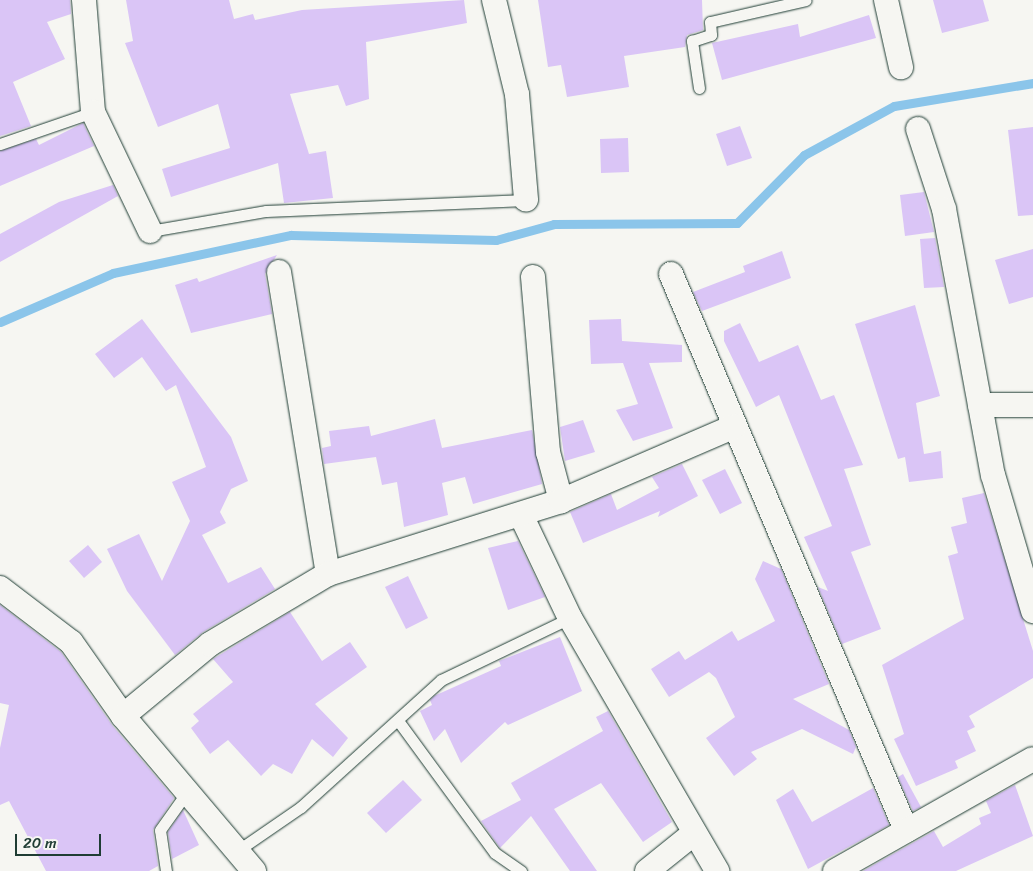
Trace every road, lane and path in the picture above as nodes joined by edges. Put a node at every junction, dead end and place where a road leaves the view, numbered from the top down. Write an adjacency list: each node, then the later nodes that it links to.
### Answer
1 (84, 0): 7 (street)
2 (494, 0): 10 (street)
3 (806, 0): 6 (lane)
4 (886, 0): 5 (street)
5 (900, 68)
6 (699, 88)
7 (93, 112): 9 (lane); 11 (street)
8 (918, 130): 16 (street)
9 (0, 144)
10 (526, 200): 11 (lane)
11 (150, 230)
12 (279, 272): 20 (street)
13 (671, 274): 17 (street)
14 (533, 277): 18 (street)
15 (1033, 404): 16 (street)
16 (980, 405): 22 (street)
17 (735, 426): 18 (street); 28 (street)
18 (561, 501): 19 (street)
19 (521, 515): 20 (street); 23 (street)
20 (328, 574): 24 (street)
21 (0, 588): 24 (street)
22 (1033, 611)
23 (570, 618): 25 (lane); 29 (street)
24 (123, 716): 27 (street)
25 (399, 722): 30 (lane); 33 (lane)
26 (1033, 759): 28 (street)
27 (187, 792): 30 (street); 31 (lane)
28 (906, 830): 36 (street)
29 (692, 835): 34 (street); 35 (street)
30 (237, 851): 32 (street)
31 (166, 871)
32 (254, 871)
33 (521, 871)
34 (646, 871)
35 (717, 871)
36 (835, 871)

